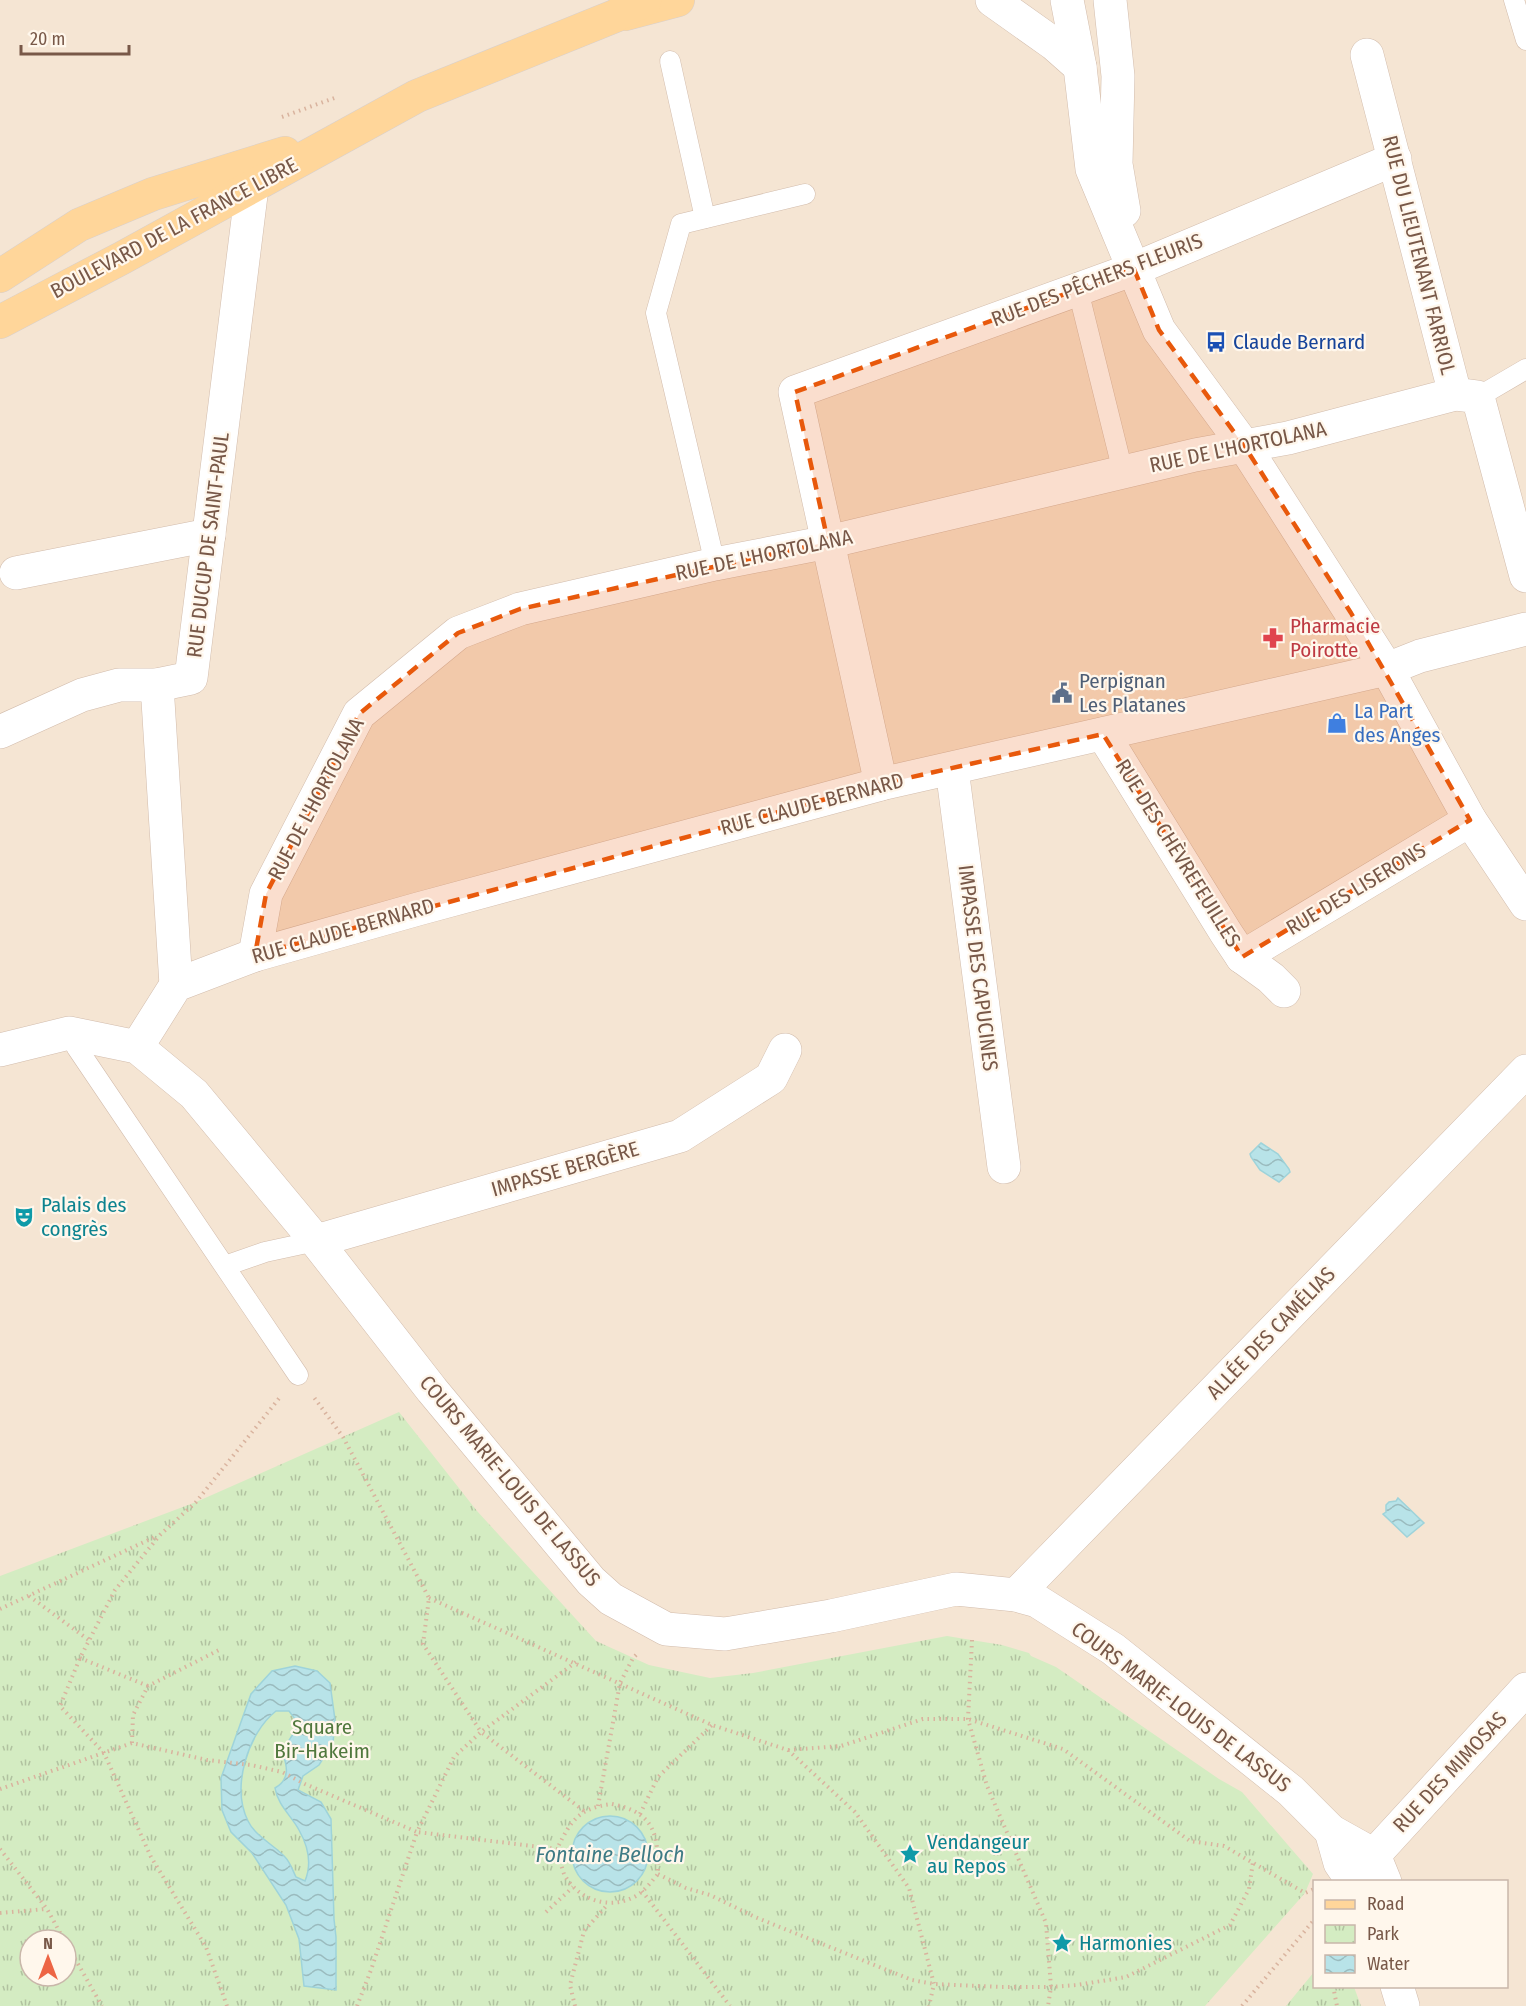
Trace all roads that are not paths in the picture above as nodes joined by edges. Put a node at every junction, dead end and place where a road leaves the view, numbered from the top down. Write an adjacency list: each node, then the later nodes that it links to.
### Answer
1 (645, 0): 7 (main road, BOULEVARD DE LA FRANCE LIBRE)
2 (678, 0): 7 (main road, BOULEVARD DE LA FRANCE LIBRE)
3 (992, 0): 11 (street)
4 (1066, 0): 11 (street)
5 (1110, 0): 17 (street)
6 (1514, 0): 8 (lane)
7 (615, 16): 12 (main road, BOULEVARD DE LA FRANCE LIBRE)
8 (1526, 40)
9 (1367, 55): 13 (street, RUE DU LIEUTENANT FARRIOL)
10 (670, 61): 16 (lane)
11 (1080, 67): 17 (street)
12 (347, 134): 14 (main road, BOULEVARD DE LA FRANCE LIBRE); 18 (main road, BOULEVARD DE LA FRANCE LIBRE)
13 (1395, 159): 17 (street, RUE DES PÊCHERS FLEURIS); 22 (street, RUE DU LIEUTENANT FARRIOL)
14 (252, 187): 20 (main road, BOULEVARD DE LA FRANCE LIBRE); 25 (street, RUE DUCUP DE SAINT-PAUL)
15 (805, 194): 16 (lane)
16 (705, 218): 27 (lane)
17 (1134, 269): 19 (street, RUE DES PÊCHERS FLEURIS); 23 (street)
18 (0, 276)
19 (1078, 290): 24 (lane); 26 (street, RUE DES PÊCHERS FLEURIS)
20 (0, 322)
21 (1526, 369): 22 (lane)
22 (1467, 395): 23 (street, RUE DE L'HORTOLANA); 29 (street, RUE DU LIEUTENANT FARRIOL)
23 (1245, 447): 24 (street, RUE DE L'HORTOLANA); 31 (street)
24 (1123, 472): 26 (street, RUE DE L'HORTOLANA)
25 (209, 535): 28 (street); 32 (street, RUE DUCUP DE SAINT-PAUL)
26 (828, 542): 27 (street, RUE DE L'HORTOLANA); 36 (street)
27 (715, 564): 39 (street, RUE DE L'HORTOLANA)
28 (16, 573)
29 (1526, 576)
30 (1526, 628): 31 (street, RUE CLAUDE BERNARD)
31 (1386, 669): 34 (street, RUE CLAUDE BERNARD); 37 (street)
32 (157, 685): 33 (street); 41 (street)
33 (0, 732)
34 (1103, 734): 35 (street, RUE CLAUDE BERNARD); 40 (street, RUE DES CHÈVREFEUILLES)
35 (952, 769): 36 (street, RUE CLAUDE BERNARD); 48 (street, IMPASSE DES CAPUCINES)
36 (881, 784): 39 (street, RUE CLAUDE BERNARD)
37 (1470, 820): 38 (street); 40 (street, RUE DES LISERONS)
38 (1526, 904)
39 (255, 955): 41 (street, RUE CLAUDE BERNARD)
40 (1242, 957): 42 (street, RUE DES CHÈVREFEUILLES)
41 (176, 985): 44 (street)
42 (1284, 991)
43 (69, 1033): 44 (street); 45 (street); 50 (lane)
44 (137, 1047): 49 (street, COURS MARIE-LOUIS DE LASSUS)
45 (0, 1050)
46 (785, 1050): 49 (street, IMPASSE BERGÈRE)
47 (1526, 1071): 52 (street, ALLÉE DES CAMÉLIAS)
48 (1004, 1167)
49 (316, 1241): 50 (lane); 52 (street, COURS MARIE-LOUIS DE LASSUS)
50 (225, 1266): 51 (lane)
51 (298, 1375)
52 (1016, 1595): 54 (street, COURS MARIE-LOUIS DE LASSUS)
53 (1526, 1689): 55 (street, RUE DES MIMOSAS)
54 (1331, 1831): 55 (street, COURS MARIE-LOUIS DE LASSUS); 56 (street, COURS MARIE-LOUIS DE LASSUS)
55 (1379, 1868)
56 (1352, 1880)
57 (1398, 1988): 59 (street)
58 (1418, 1988): 60 (street)
59 (1403, 2006)
60 (1417, 2006)

